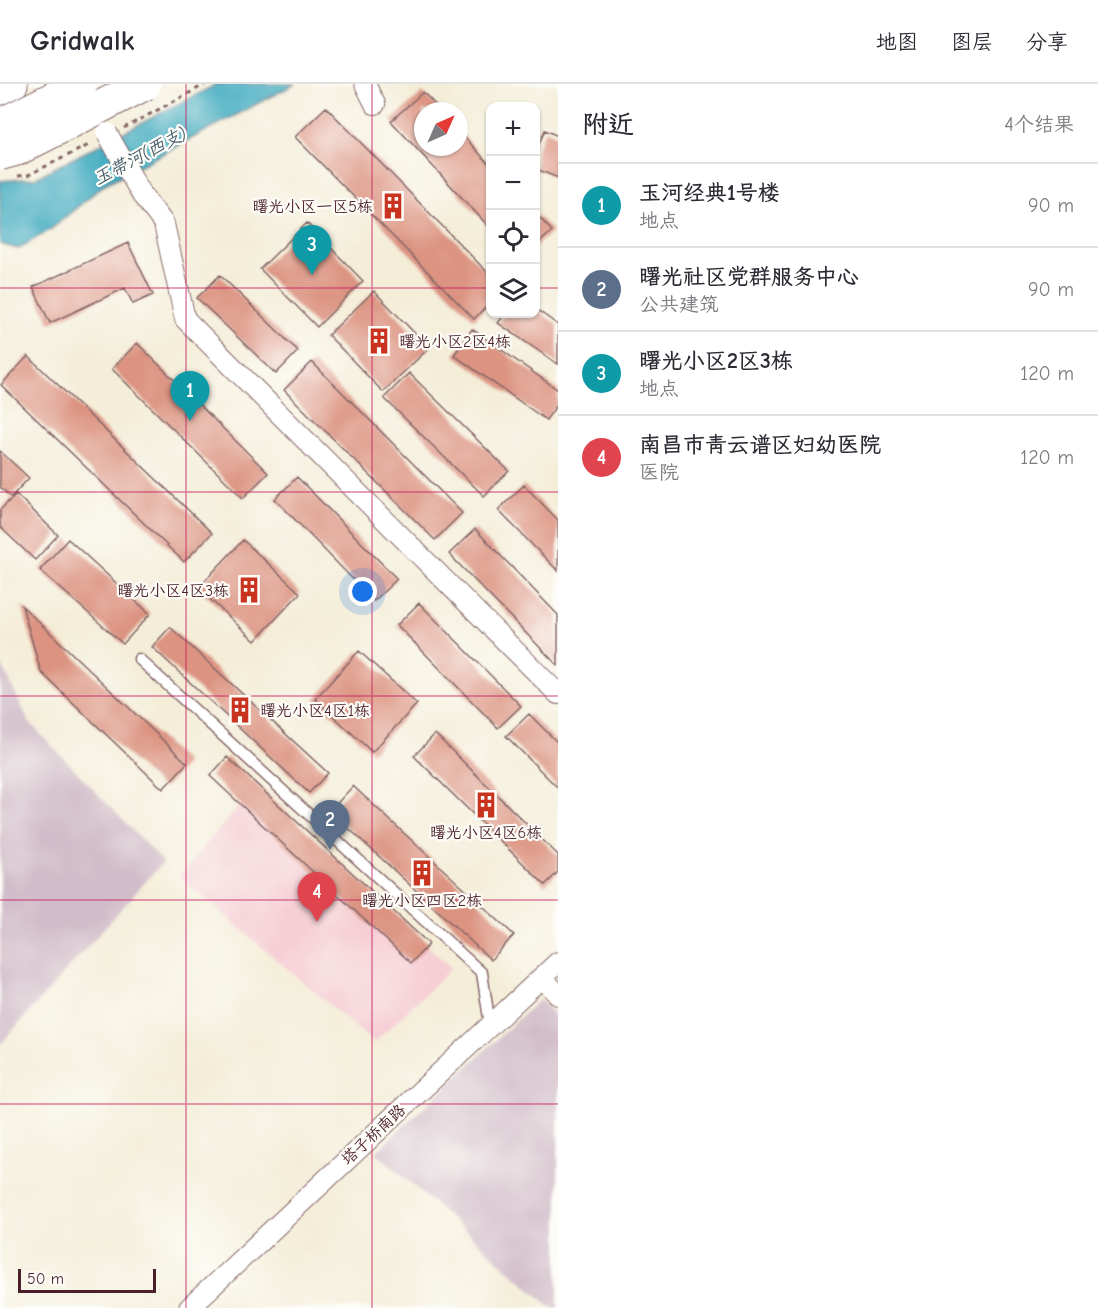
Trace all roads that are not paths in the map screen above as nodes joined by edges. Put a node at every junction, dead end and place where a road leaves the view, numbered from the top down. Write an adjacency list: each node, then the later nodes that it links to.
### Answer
1 (11, 84): 5 (highway)
2 (79, 84): 7 (main road, bridge); 10 (street, bridge)
3 (145, 84): 8 (main road, bridge)
4 (364, 84): 6 (street)
5 (0, 90)
6 (375, 104)
7 (0, 126)
8 (0, 154)
9 (139, 659): 14 (lane)
10 (558, 694)
11 (558, 962): 12 (street, 塔子桥南路)
12 (542, 977): 13 (street); 14 (street, 塔子桥南路)
13 (558, 995)
14 (490, 1025): 15 (street, 塔子桥南路)
15 (189, 1308)

